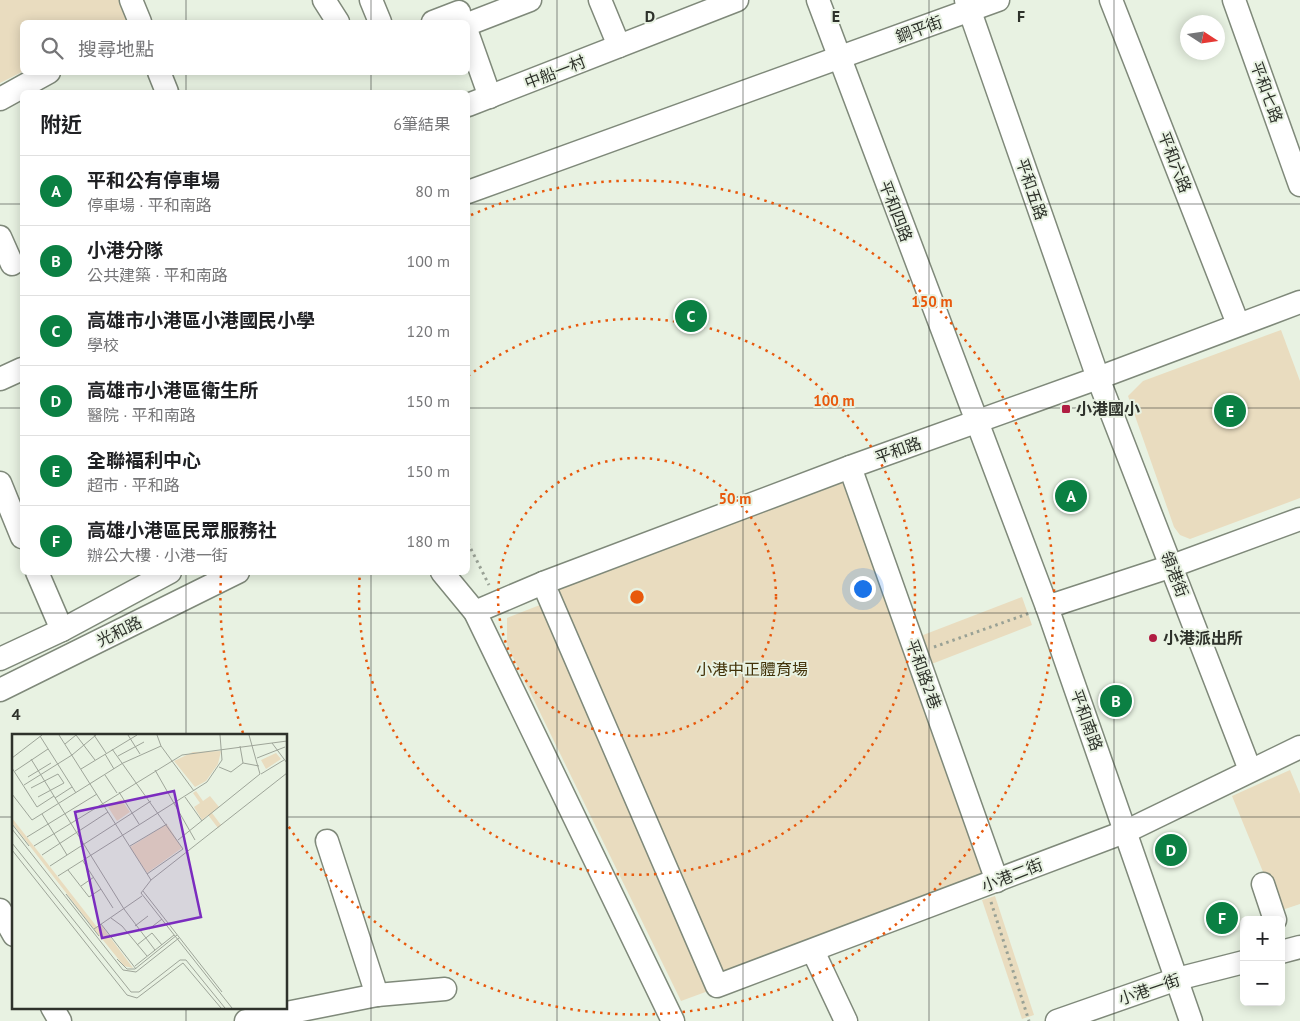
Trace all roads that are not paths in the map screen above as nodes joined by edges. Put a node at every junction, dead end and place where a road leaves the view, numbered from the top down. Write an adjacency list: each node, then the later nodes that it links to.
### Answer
1 (131, 0): 13 (street)
2 (324, 0): 14 (street)
3 (371, 0): 15 (street)
4 (530, 0): 12 (street)
5 (600, 0): 18 (street)
6 (737, 0): 18 (street, 中船一村)
7 (818, 0): 19 (street, 平和四路)
8 (998, 0): 11 (street, 鋼平街)
9 (1111, 0): 33 (street, 平和六路)
10 (1234, 0): 28 (street, 平和七路)
11 (968, 5): 19 (street, 鋼平街); 35 (street, 平和五路)
12 (461, 15): 16 (street)
13 (138, 20)
14 (337, 20)
15 (379, 20)
16 (441, 20)
17 (470, 41): 25 (street)
18 (619, 46): 25 (street, 中船一村)
19 (839, 58): 29 (street, 鋼平街); 37 (street, 平和四路)
20 (160, 75): 23 (street)
21 (47, 80): 22 (street)
22 (22, 90)
23 (166, 90)
24 (20, 91): 26 (street)
25 (490, 97): 27 (street, 中船一村)
26 (0, 99)
27 (470, 104)
28 (1300, 185)
29 (470, 191)
30 (0, 237): 31 (street)
31 (12, 264)
32 (1300, 302): 33 (street, 平和路)
33 (1238, 324): 35 (street, 平和路)
34 (20, 370): 36 (street)
35 (1098, 378): 37 (street, 平和路); 42 (street, 領港街)
36 (0, 379)
37 (976, 422): 38 (street, 平和路); 48 (street, 平和南路)
38 (850, 467): 47 (street, 平和路); 57 (street, 平和路2巷)
39 (0, 483): 41 (street)
40 (1300, 519): 42 (street)
41 (20, 532)
42 (1172, 566): 48 (street); 54 (street, 領港街)
43 (39, 575): 50 (street)
44 (164, 575): 50 (street, 光和路)
45 (232, 575): 52 (street, 光和路)
46 (444, 575): 49 (street)
47 (543, 583): 49 (street, 平和路); 62 (street, 小港二街)
48 (1047, 607): 55 (street, 平和南路)
49 (475, 612): 71 (street)
50 (62, 630): 51 (street, 光和路)
51 (0, 659)
52 (0, 690)
53 (1300, 747): 54 (street, 小港二街)
54 (1250, 770): 55 (street, 小港二街)
55 (1127, 831): 57 (street, 小港二街); 64 (street, 平和南路)
56 (326, 841): 66 (street)
57 (992, 883): 62 (street, 小港二街)
58 (1263, 884): 60 (street)
59 (0, 910): 61 (street)
60 (1274, 916)
61 (12, 931)
62 (813, 951): 72 (street)
63 (1240, 963): 64 (street, 小港一街)
64 (1177, 979): 73 (street, 小港一街); 74 (street, 平和南路)
65 (444, 989): 66 (street)
66 (377, 996): 68 (street)
67 (53, 1008): 69 (street)
68 (266, 1012): 70 (street)
69 (60, 1021)
70 (246, 1021)
71 (673, 1021)
72 (846, 1021)
73 (1057, 1021)
74 (1191, 1021)

